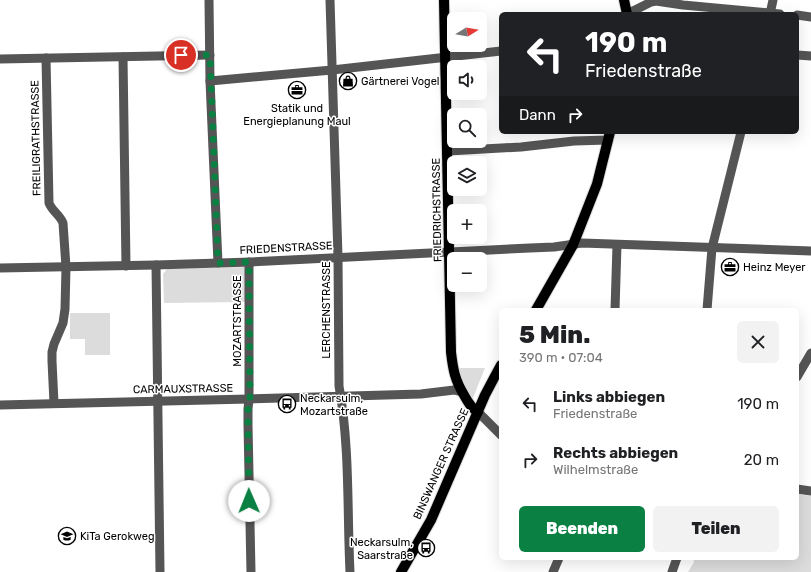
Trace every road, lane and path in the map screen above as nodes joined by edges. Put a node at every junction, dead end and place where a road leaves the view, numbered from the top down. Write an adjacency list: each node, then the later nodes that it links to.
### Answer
1 (209, 0): 14 (street)
2 (330, 0): 21 (street, LERCHENSTRASSE)
3 (444, 0): 18 (main road, FRIEDRICHSTRASSE)
4 (624, 0): 7 (main road)
5 (773, 0): 10 (street)
6 (698, 3): 8 (street); 9 (street)
7 (627, 12)
8 (631, 12)
9 (759, 12)
10 (773, 12)
11 (799, 16): 12 (street)
12 (811, 17)
13 (499, 51): 18 (street)
14 (210, 55): 17 (street); 22 (street)
15 (799, 55): 16 (street)
16 (811, 56)
17 (123, 57): 19 (street); 37 (street)
18 (445, 57): 21 (street); 25 (main road, FRIEDRICHSTRASSE)
19 (46, 58): 20 (street); 38 (street, FREILIGRATHSTRASSE)
20 (0, 59)
21 (332, 70): 22 (street); 33 (street, LERCHENSTRASSE)
22 (210, 81): 35 (street)
23 (740, 134): 28 (street)
24 (609, 136): 25 (street); 26 (main road)
25 (448, 151): 30 (main road, FRIEDRICHSTRASSE)
26 (573, 245): 27 (street, FRIEDENSTRASSE); 31 (street, FRIEDENSTRASSE); 41 (main road)
27 (617, 245): 28 (street, FRIEDENSTRASSE); 42 (street)
28 (712, 248): 29 (street, FRIEDENSTRASSE); 43 (street)
29 (811, 251)
30 (450, 252)
31 (466, 252)
32 (447, 253): 33 (street, FRIEDENSTRASSE)
33 (338, 257): 34 (street, FRIEDENSTRASSE); 48 (street, LERCHENSTRASSE)
34 (249, 262): 35 (street, FRIEDENSTRASSE); 49 (street, MOZARTSTRASSE)
35 (218, 263): 36 (street, FRIEDENSTRASSE)
36 (156, 265): 37 (street, FRIEDENSTRASSE); 50 (street)
37 (126, 266): 38 (street, FRIEDENSTRASSE)
38 (66, 267): 39 (street, FRIEDENSTRASSE); 51 (street, FREILIGRATHSTRASSE)
39 (0, 268)
40 (450, 292): 47 (main road, FRIEDRICHSTRASSE)
41 (537, 308)
42 (615, 308)
43 (707, 308)
44 (811, 353): 46 (street)
45 (499, 369): 53 (main road, BINSWANGER STRASSE)
46 (799, 374)
47 (462, 392): 48 (street, CARMAUXSTRASSE); 53 (main road, FRIEDRICHSTRASSE)
48 (341, 396): 49 (street, CARMAUXSTRASSE); 61 (street, LERCHENSTRASSE)
49 (250, 399): 50 (street, CARMAUXSTRASSE); 60 (street, MOZARTSTRASSE)
50 (158, 401): 51 (street, CARMAUXSTRASSE); 59 (street)
51 (54, 403): 52 (street, CARMAUXSTRASSE)
52 (0, 405)
53 (478, 412): 54 (street); 62 (main road, BINSWANGER STRASSE)
54 (499, 433)
55 (799, 489): 56 (street)
56 (811, 491)
57 (558, 560): 63 (street)
58 (676, 560): 64 (street)
59 (160, 572)
60 (251, 572)
61 (350, 572)
62 (401, 572)
63 (553, 572)
64 (672, 572)

